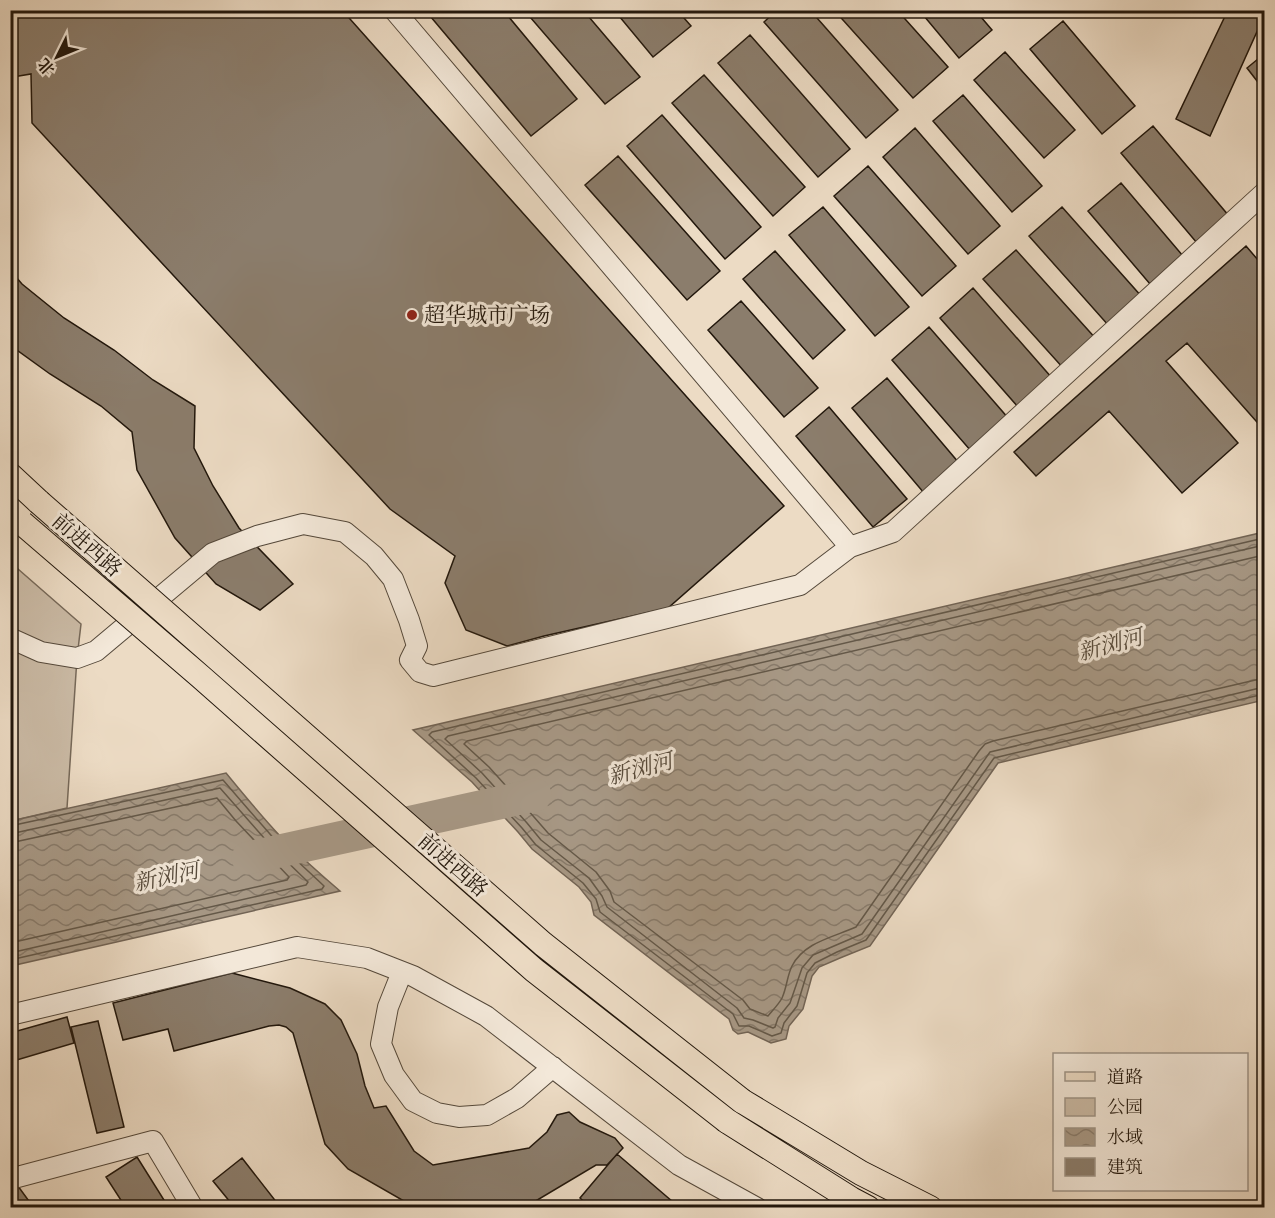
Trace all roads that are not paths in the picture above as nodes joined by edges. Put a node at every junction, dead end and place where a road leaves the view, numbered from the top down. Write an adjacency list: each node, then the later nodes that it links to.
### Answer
1 (394, 10): 5 (street)
2 (1264, 194): 5 (street)
3 (10, 475): 14 (main road, 前进西路, bridge)
4 (16, 517): 13 (main road, 前进西路, bridge)
5 (850, 547): 6 (street)
6 (10, 638)
7 (402, 972): 8 (street); 9 (street); 9 (street)
8 (10, 1015)
9 (553, 1067): 12 (street)
10 (10, 1179): 11 (street)
11 (193, 1208)
12 (758, 1208)
13 (868, 1208)
14 (930, 1208)

